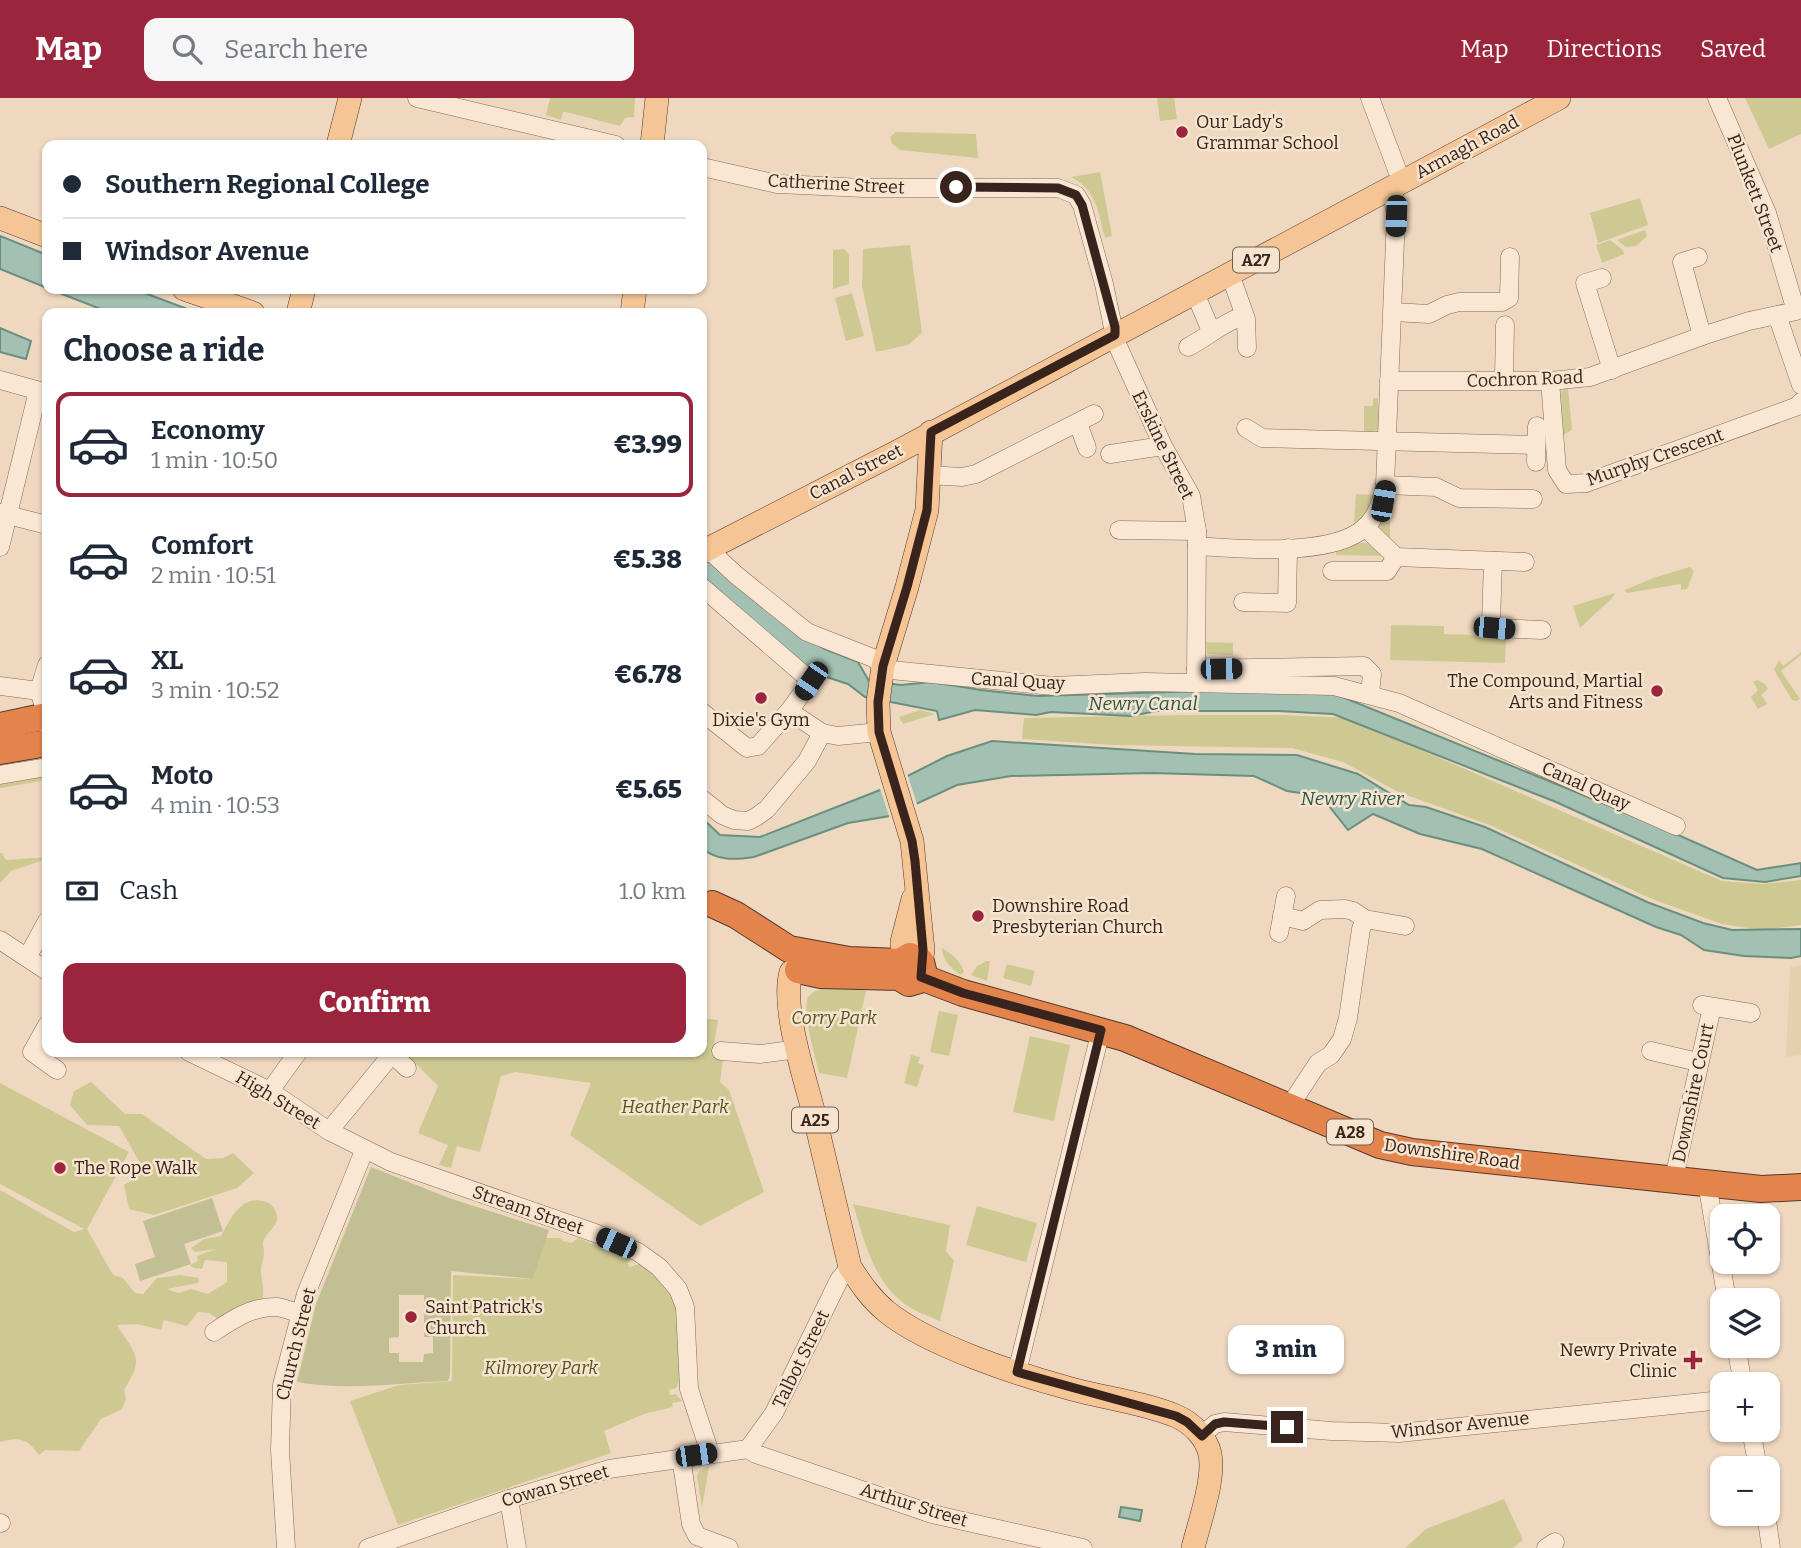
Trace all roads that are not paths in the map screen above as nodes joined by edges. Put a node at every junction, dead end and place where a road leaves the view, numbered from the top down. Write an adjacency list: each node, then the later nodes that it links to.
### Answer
1 (350, 98): 7 (main road)
2 (417, 98): 8 (street)
3 (657, 98): 9 (main road)
4 (1370, 98): 11 (street)
5 (1559, 98): 11 (main road, Armagh Road / A27)
6 (1717, 98): 22 (street, Plunkett Street)
7 (339, 140)
8 (595, 140)
9 (653, 140)
10 (707, 168): 26 (street, Catherine Street)
11 (1396, 186): 16 (main road, Armagh Road / A27); 21 (street)
12 (0, 218): 13 (main road)
13 (42, 234)
14 (1510, 257): 21 (street)
15 (1698, 257): 27 (street)
16 (1230, 274): 18 (main road, Armagh Road / A27); 29 (street)
17 (1602, 278): 30 (street)
18 (1195, 293): 25 (street); 26 (main road, Armagh Road / A27)
19 (198, 294): 20 (main road)
20 (239, 308)
21 (1393, 312): 33 (street)
22 (1777, 315): 27 (street, Cochron Road); 35 (street)
23 (1240, 317): 25 (street)
24 (1505, 325): 32 (street)
25 (1212, 331): 28 (street)
26 (1115, 335): 43 (main road, Canal Street / A27); 45 (street, Erskine Street)
27 (1702, 336): 30 (street, Cochron Road)
28 (1188, 346)
29 (1247, 348)
30 (1612, 370): 34 (street, Cochron Road)
31 (0, 380): 36 (street)
32 (1504, 380): 33 (street, Cochron Road); 34 (street, Cochron Road)
33 (1389, 381): 44 (street)
34 (1550, 382): 38 (street, Murphy Crescent)
35 (1801, 385)
36 (42, 392)
37 (42, 395): 51 (street)
38 (1801, 402)
39 (1094, 414): 40 (street)
40 (1078, 423): 46 (street); 48 (street)
41 (1537, 426): 44 (street)
42 (1246, 428): 44 (street)
43 (931, 432): 48 (main road); 57 (main road, Canal Street / A27)
44 (1387, 443): 49 (street)
45 (1163, 446): 47 (street); 55 (street, Erskine Street)
46 (1087, 448)
47 (1110, 454)
48 (928, 475): 68 (main road)
49 (1385, 485): 50 (street); 53 (street)
50 (1534, 499)
51 (4, 514): 52 (street); 56 (street)
52 (42, 524)
53 (1365, 527): 58 (street); 60 (street)
54 (1119, 530): 55 (street)
55 (1197, 539): 58 (street); 67 (street, Erskine Street)
56 (0, 547)
57 (707, 547)
58 (1288, 548): 65 (street)
59 (707, 551): 68 (street, Canal Quay)
60 (1396, 557): 61 (street); 63 (street)
61 (1493, 561): 62 (street); 66 (street)
62 (1525, 562)
63 (1332, 571)
64 (707, 591): 72 (street)
65 (1243, 602)
66 (1542, 629)
67 (1196, 677): 68 (street, Canal Quay); 70 (street, Canal Quay); 70 (street)
68 (880, 683): 76 (main road)
69 (0, 686): 71 (street)
70 (1370, 695): 83 (street, Canal Quay)
71 (42, 709)
72 (789, 711): 74 (street); 77 (street)
73 (42, 712): 75 (highway)
74 (707, 716)
75 (0, 726)
76 (879, 732): 77 (street); 93 (main road)
77 (822, 733): 82 (street)
78 (42, 744): 79 (highway)
79 (0, 751)
80 (42, 768): 81 (street)
81 (0, 775)
82 (707, 803)
83 (1676, 826)
84 (1286, 896): 86 (street)
85 (707, 900): 91 (highway, A28)
86 (1365, 919): 87 (street); 108 (street)
87 (1405, 926)
88 (42, 930): 90 (street)
89 (0, 940): 90 (street)
90 (28, 957): 92 (street)
91 (792, 961): 93 (highway, Downshire Road / A28); 97 (main road, A25)
92 (42, 967)
93 (909, 967): 95 (highway, Downshire Road / A28)
94 (1751, 1013): 104 (street, Downshire Court)
95 (1101, 1030): 108 (highway, Downshire Road / A28); 118 (street)
96 (42, 1034): 106 (street)
97 (798, 1049): 98 (street); 114 (main road, A25)
98 (721, 1051)
99 (1651, 1051): 104 (street)
100 (199, 1057): 107 (street, High Street)
101 (295, 1057): 107 (street)
102 (390, 1057): 109 (street, High Street)
103 (395, 1057): 105 (street, High Street)
104 (1698, 1062): 111 (street, Downshire Court)
105 (407, 1068)
106 (57, 1070)
107 (270, 1091): 109 (street, High Street)
108 (1289, 1107): 111 (highway, Downshire Road / A28)
109 (329, 1131): 110 (street, High Street)
110 (364, 1151): 116 (street, Church Street); 122 (street, Stream Street)
111 (1674, 1178): 112 (highway, Downshire Road / A28)
112 (1707, 1183): 113 (highway, Downshire Road / A28); 115 (street)
113 (1801, 1187)
114 (850, 1267): 118 (main road, A25); 121 (street, Talbot Street)
115 (1725, 1288)
116 (300, 1313): 117 (street); 127 (street, Church Street)
117 (214, 1332)
118 (1017, 1372): 120 (main road, A25)
119 (1710, 1401): 120 (street, Windsor Avenue)
120 (1202, 1436): 132 (main road)
121 (748, 1449): 122 (street, Cowan Street); 131 (street, Arthur Street)
122 (710, 1453): 123 (street, Cowan Street)
123 (681, 1457): 124 (street, Cowan Street); 130 (street)
124 (509, 1499): 126 (street, Cowan Street); 129 (street)
125 (1768, 1526): 133 (street)
126 (401, 1543): 128 (street, Cowan Street)
127 (286, 1548)
128 (368, 1548)
129 (517, 1548)
130 (729, 1548)
131 (1083, 1548)
132 (1193, 1548)
133 (1771, 1548)

